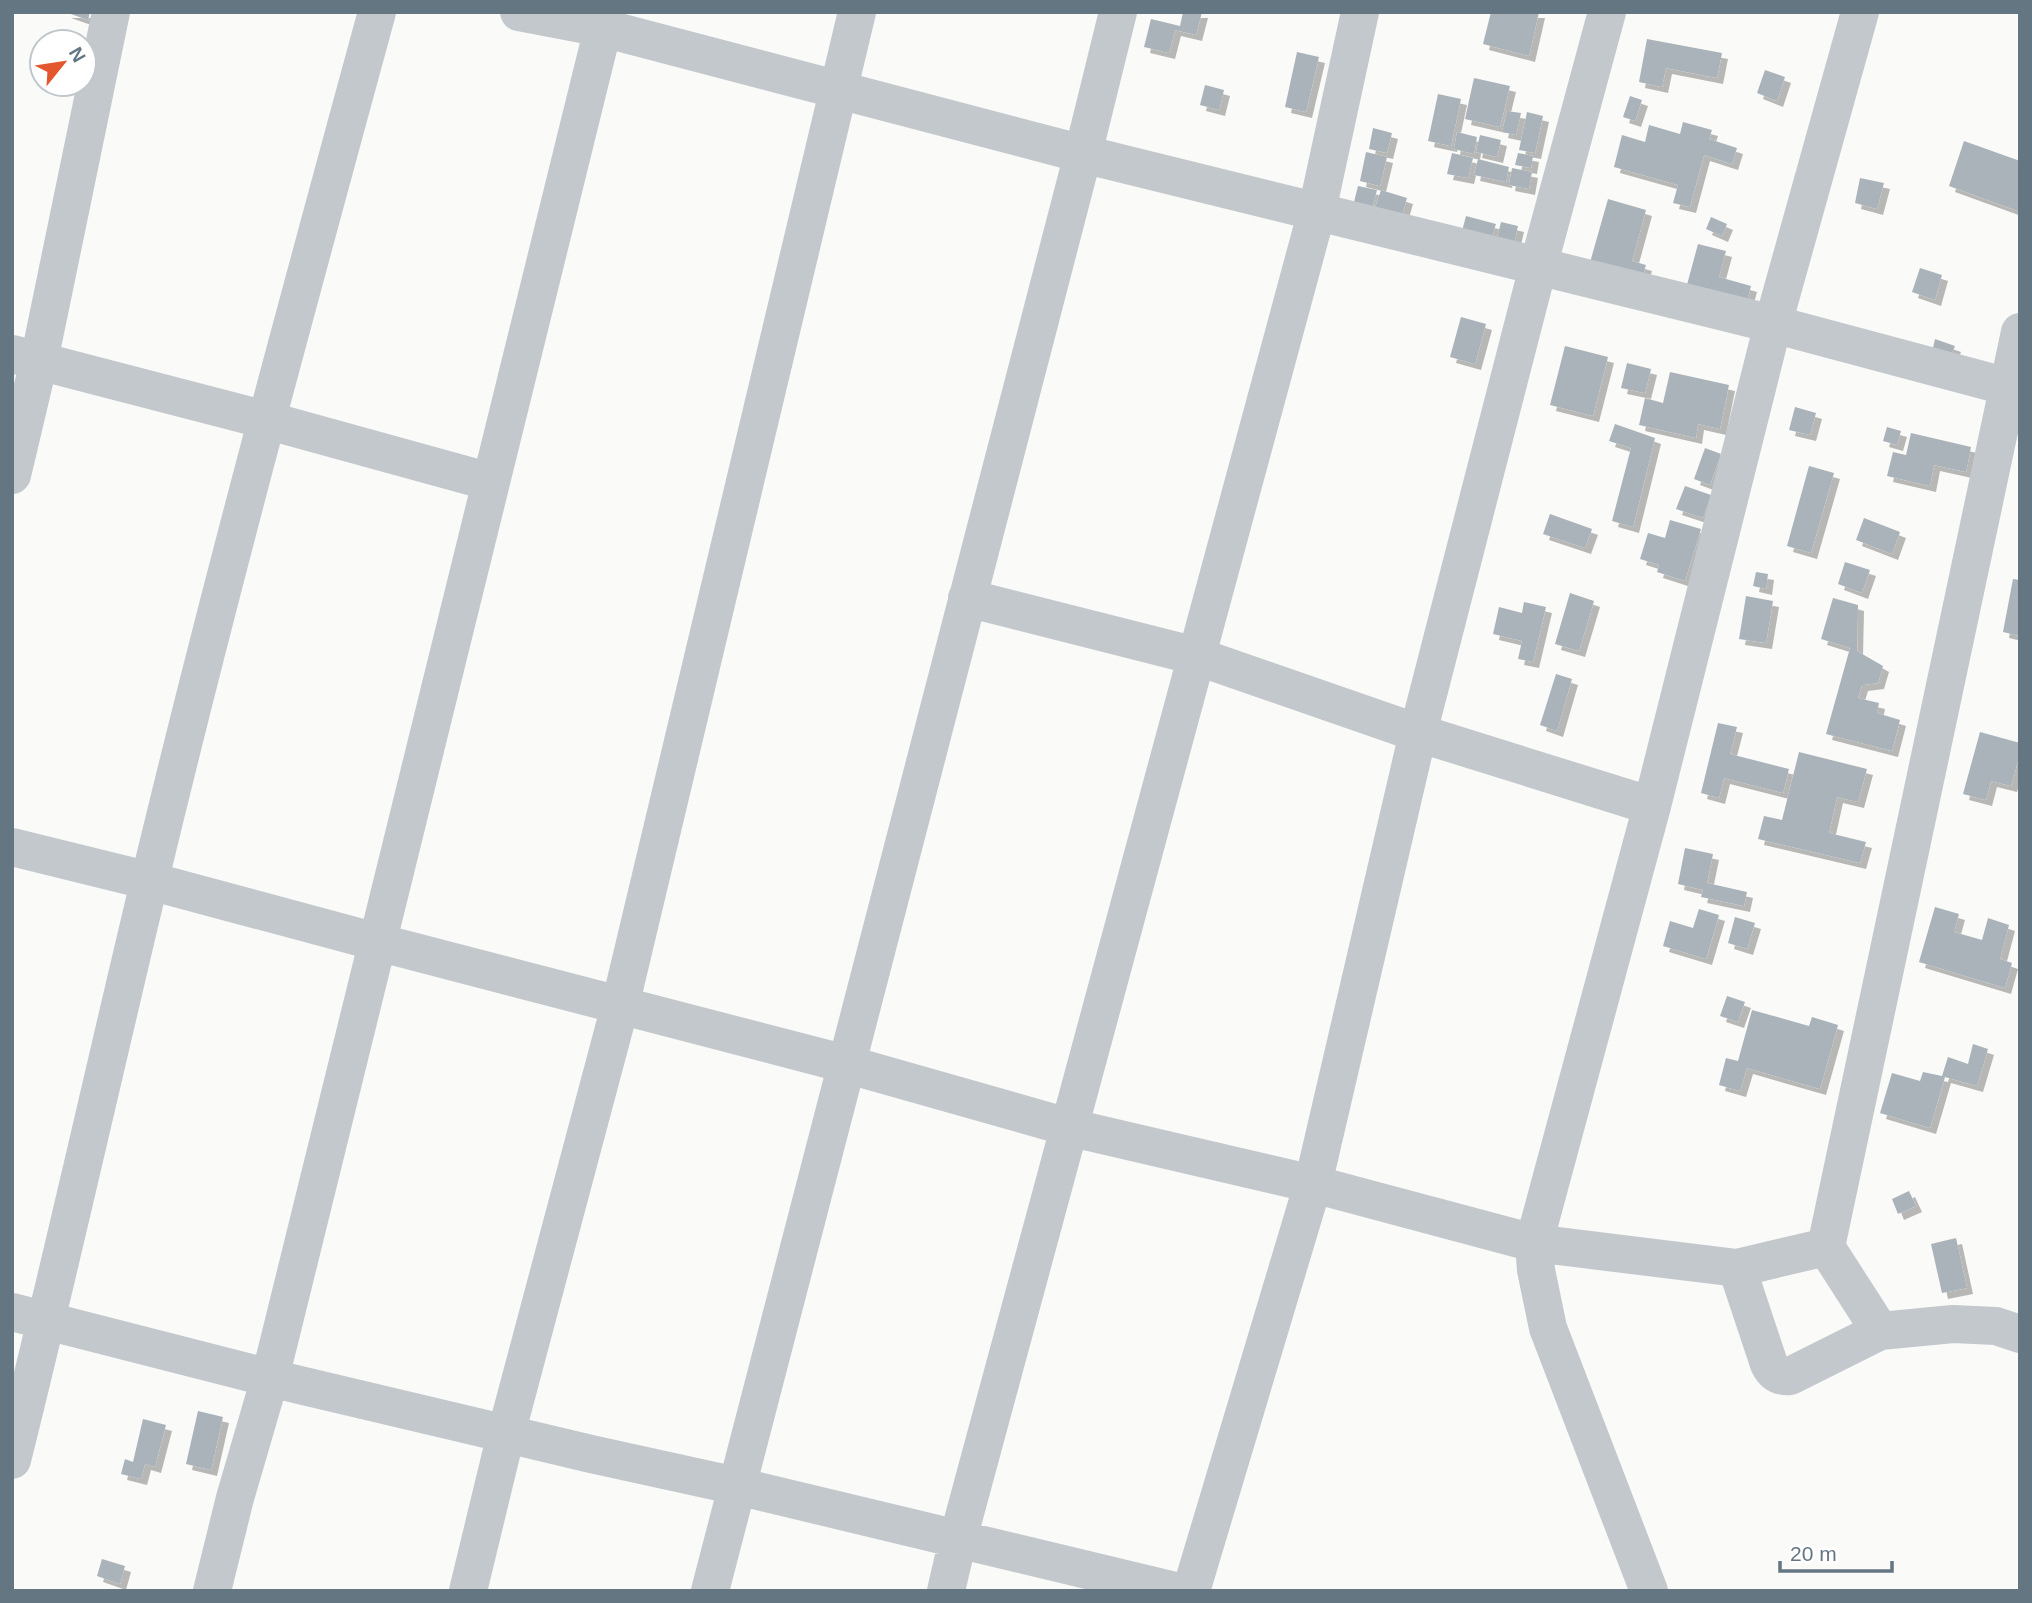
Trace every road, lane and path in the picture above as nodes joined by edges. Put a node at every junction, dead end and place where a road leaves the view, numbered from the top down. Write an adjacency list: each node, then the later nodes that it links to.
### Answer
1 (111, 12): 16 (street)
2 (377, 12): 18 (street)
3 (519, 12): 9 (street)
4 (857, 12): 10 (street)
5 (1118, 12): 11 (street)
6 (1360, 12): 12 (street)
7 (1606, 12): 13 (street)
8 (1860, 12): 14 (street)
9 (605, 20): 10 (street); 20 (street)
10 (839, 90): 11 (street); 28 (street)
11 (1083, 154): 12 (street); 21 (street)
12 (1317, 211): 13 (street); 22 (street)
13 (1538, 267): 14 (street); 23 (street)
14 (1773, 324): 17 (street); 24 (street)
15 (2020, 332): 17 (street)
16 (26, 357): 18 (street); 19 (street)
17 (2014, 389): 33 (street)
18 (266, 420): 20 (street); 26 (street)
19 (12, 475)
20 (491, 482): 27 (street)
21 (967, 598): 22 (street); 29 (street)
22 (1196, 656): 23 (street); 30 (street)
23 (1418, 733): 24 (street); 31 (street)
24 (1652, 806): 32 (street)
25 (12, 847): 26 (street)
26 (150, 881): 27 (street); 35 (street)
27 (377, 943): 28 (street); 38 (street)
28 (620, 1006): 29 (street); 39 (street)
29 (846, 1064): 30 (street); 41 (street)
30 (1068, 1127): 31 (street); 42 (street)
31 (1313, 1184): 32 (street); 48 (street)
32 (1534, 1244): 34 (street); 49 (street)
33 (1826, 1247): 34 (street); 36 (street)
34 (1737, 1268): 36 (street)
35 (29, 1317): 38 (street); 40 (street)
36 (1880, 1331): 37 (street)
37 (2020, 1334)
38 (270, 1378): 39 (street); 43 (street)
39 (506, 1434): 41 (street); 44 (street)
40 (12, 1460)
41 (737, 1486): 42 (street); 45 (street)
42 (958, 1539): 46 (street); 47 (street)
43 (212, 1591)
44 (468, 1591)
45 (710, 1591)
46 (946, 1591)
47 (1175, 1591)
48 (1191, 1591)
49 (1649, 1591)

